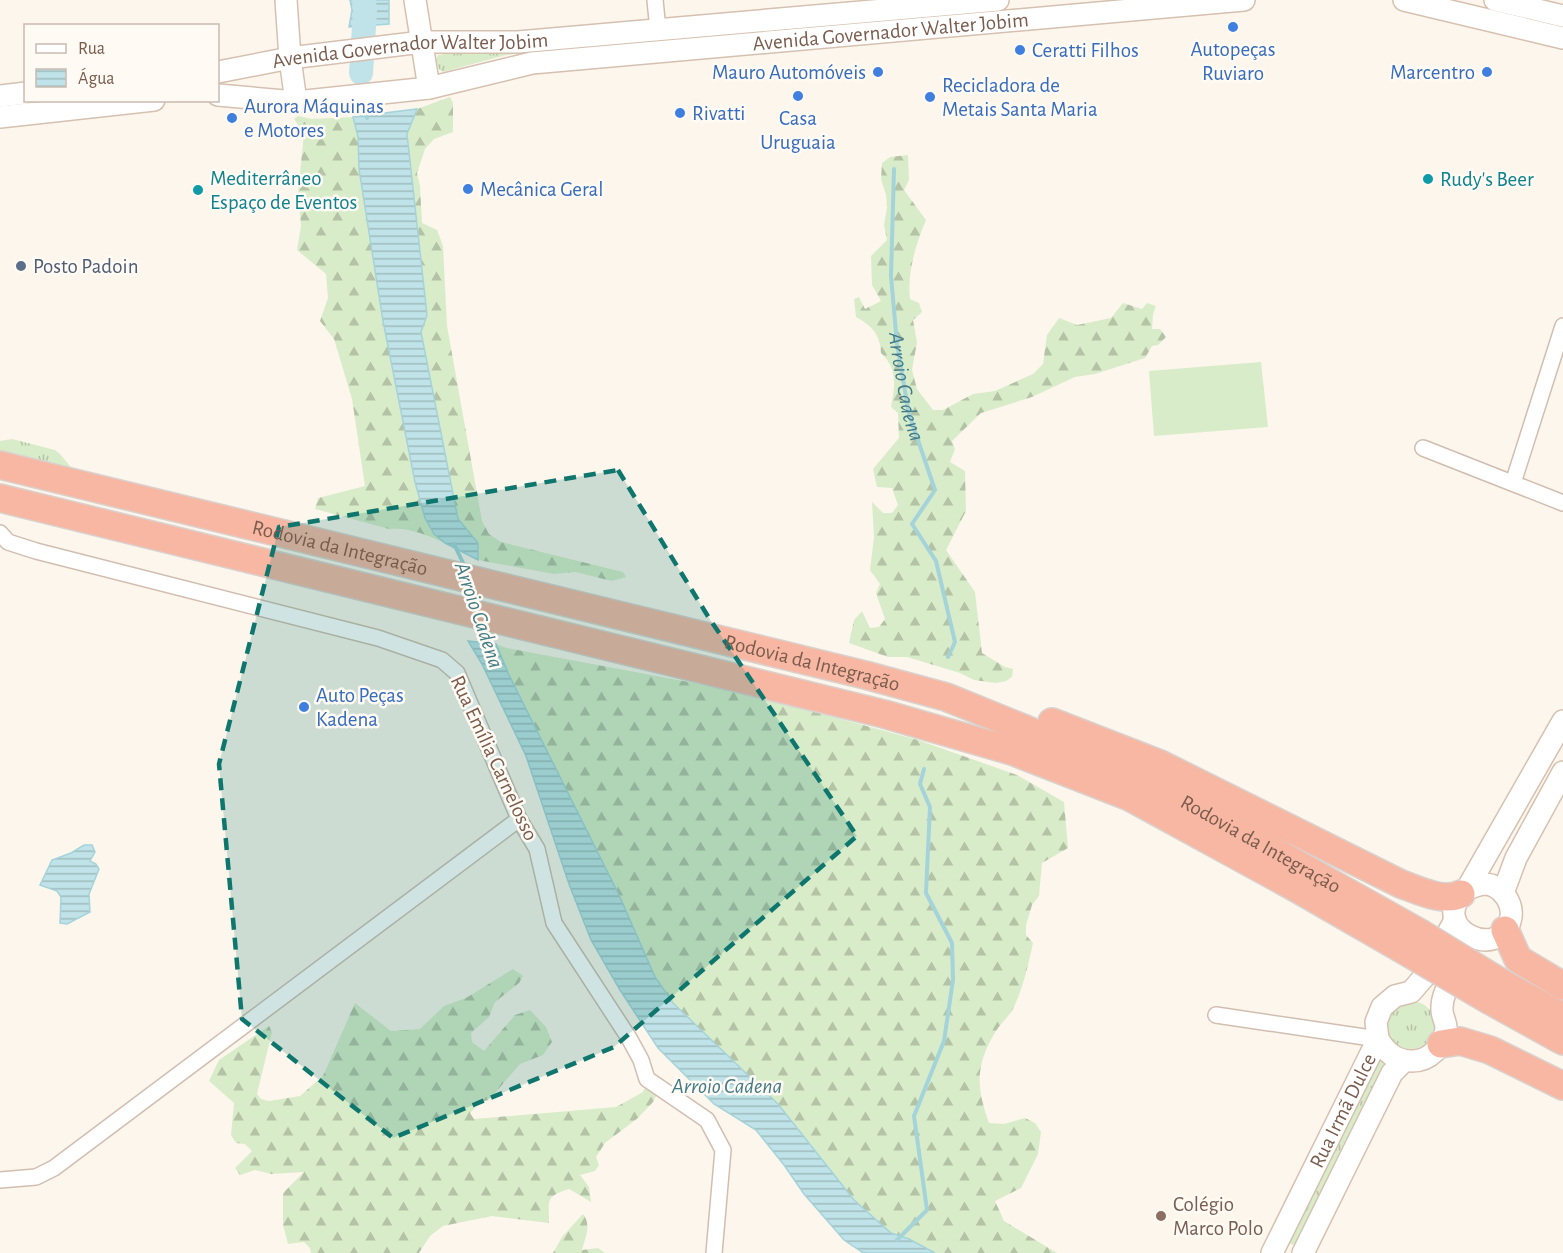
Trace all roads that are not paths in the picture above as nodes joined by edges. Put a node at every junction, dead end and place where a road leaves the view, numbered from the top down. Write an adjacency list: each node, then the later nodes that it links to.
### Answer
1 (286, 0): 14 (main road)
2 (416, 0): 13 (main road)
3 (655, 0): 11 (street)
4 (998, 0): 11 (main road, Avenida Governador Walter Jobim)
5 (1244, 0): 8 (main road, Avenida Governador Walter Jobim)
6 (1404, 0): 12 (main road)
7 (1495, 0): 10 (main road)
8 (1112, 6): 9 (main road, Avenida Governador Walter Jobim)
9 (1071, 8): 16 (main road, Avenida Governador Walter Jobim)
10 (1563, 16)
11 (658, 30): 13 (main road, Avenida Governador Walter Jobim)
12 (1563, 38)
13 (415, 43): 14 (main road, Avenida Governador Walter Jobim); 16 (main road)
14 (290, 58): 15 (main road, Avenida Governador Walter Jobim); 21 (main road)
15 (219, 72)
16 (420, 89): 21 (main road, Avenida Governador Walter Jobim)
17 (24, 93): 19 (main road)
18 (219, 95): 21 (main road, Avenida Governador Walter Jobim)
19 (0, 96)
20 (136, 102): 22 (main road)
21 (296, 102)
22 (0, 117)
23 (1563, 326): 26 (street)
24 (1423, 448): 26 (street)
25 (0, 465): 30 (highway, Rodovia da Integração)
26 (1513, 483): 28 (street)
27 (0, 498): 37 (highway, Rodovia da Integração)
28 (1563, 503)
29 (0, 533): 33 (street, Rua Emília Carnelosso)
30 (946, 697): 35 (highway); 37 (highway, Rodovia da Integração)
31 (1563, 721): 35 (main road, Rua Irmã Dulce)
32 (1563, 772): 34 (main road)
33 (519, 819): 49 (street); 51 (street, Rua Emília Carnelosso)
34 (1503, 893): 35 (main road); 36 (main road)
35 (1461, 901): 36 (main road); 39 (main road, Rua Irmã Dulce)
36 (1492, 935): 38 (highway); 41 (main road)
37 (1414, 943): 40 (highway, Rodovia da Integração, bridge)
38 (1563, 986)
39 (1411, 992): 41 (main road); 44 (main road, Rua Irmã Dulce)
40 (1496, 992): 43 (highway, Rodovia da Integração); 45 (highway, Rodovia da Integração)
41 (1442, 1010): 46 (main road)
42 (1216, 1015): 44 (street)
43 (1563, 1017)
44 (1378, 1039): 47 (main road); 50 (main road, Rua Irmã Dulce)
45 (1563, 1041)
46 (1441, 1044): 47 (main road, Rua Irmã Dulce); 48 (highway)
47 (1404, 1060): 52 (main road, Rua Irmã Dulce)
48 (1563, 1086)
49 (0, 1180)
50 (1275, 1251)
51 (714, 1253)
52 (1303, 1253)

